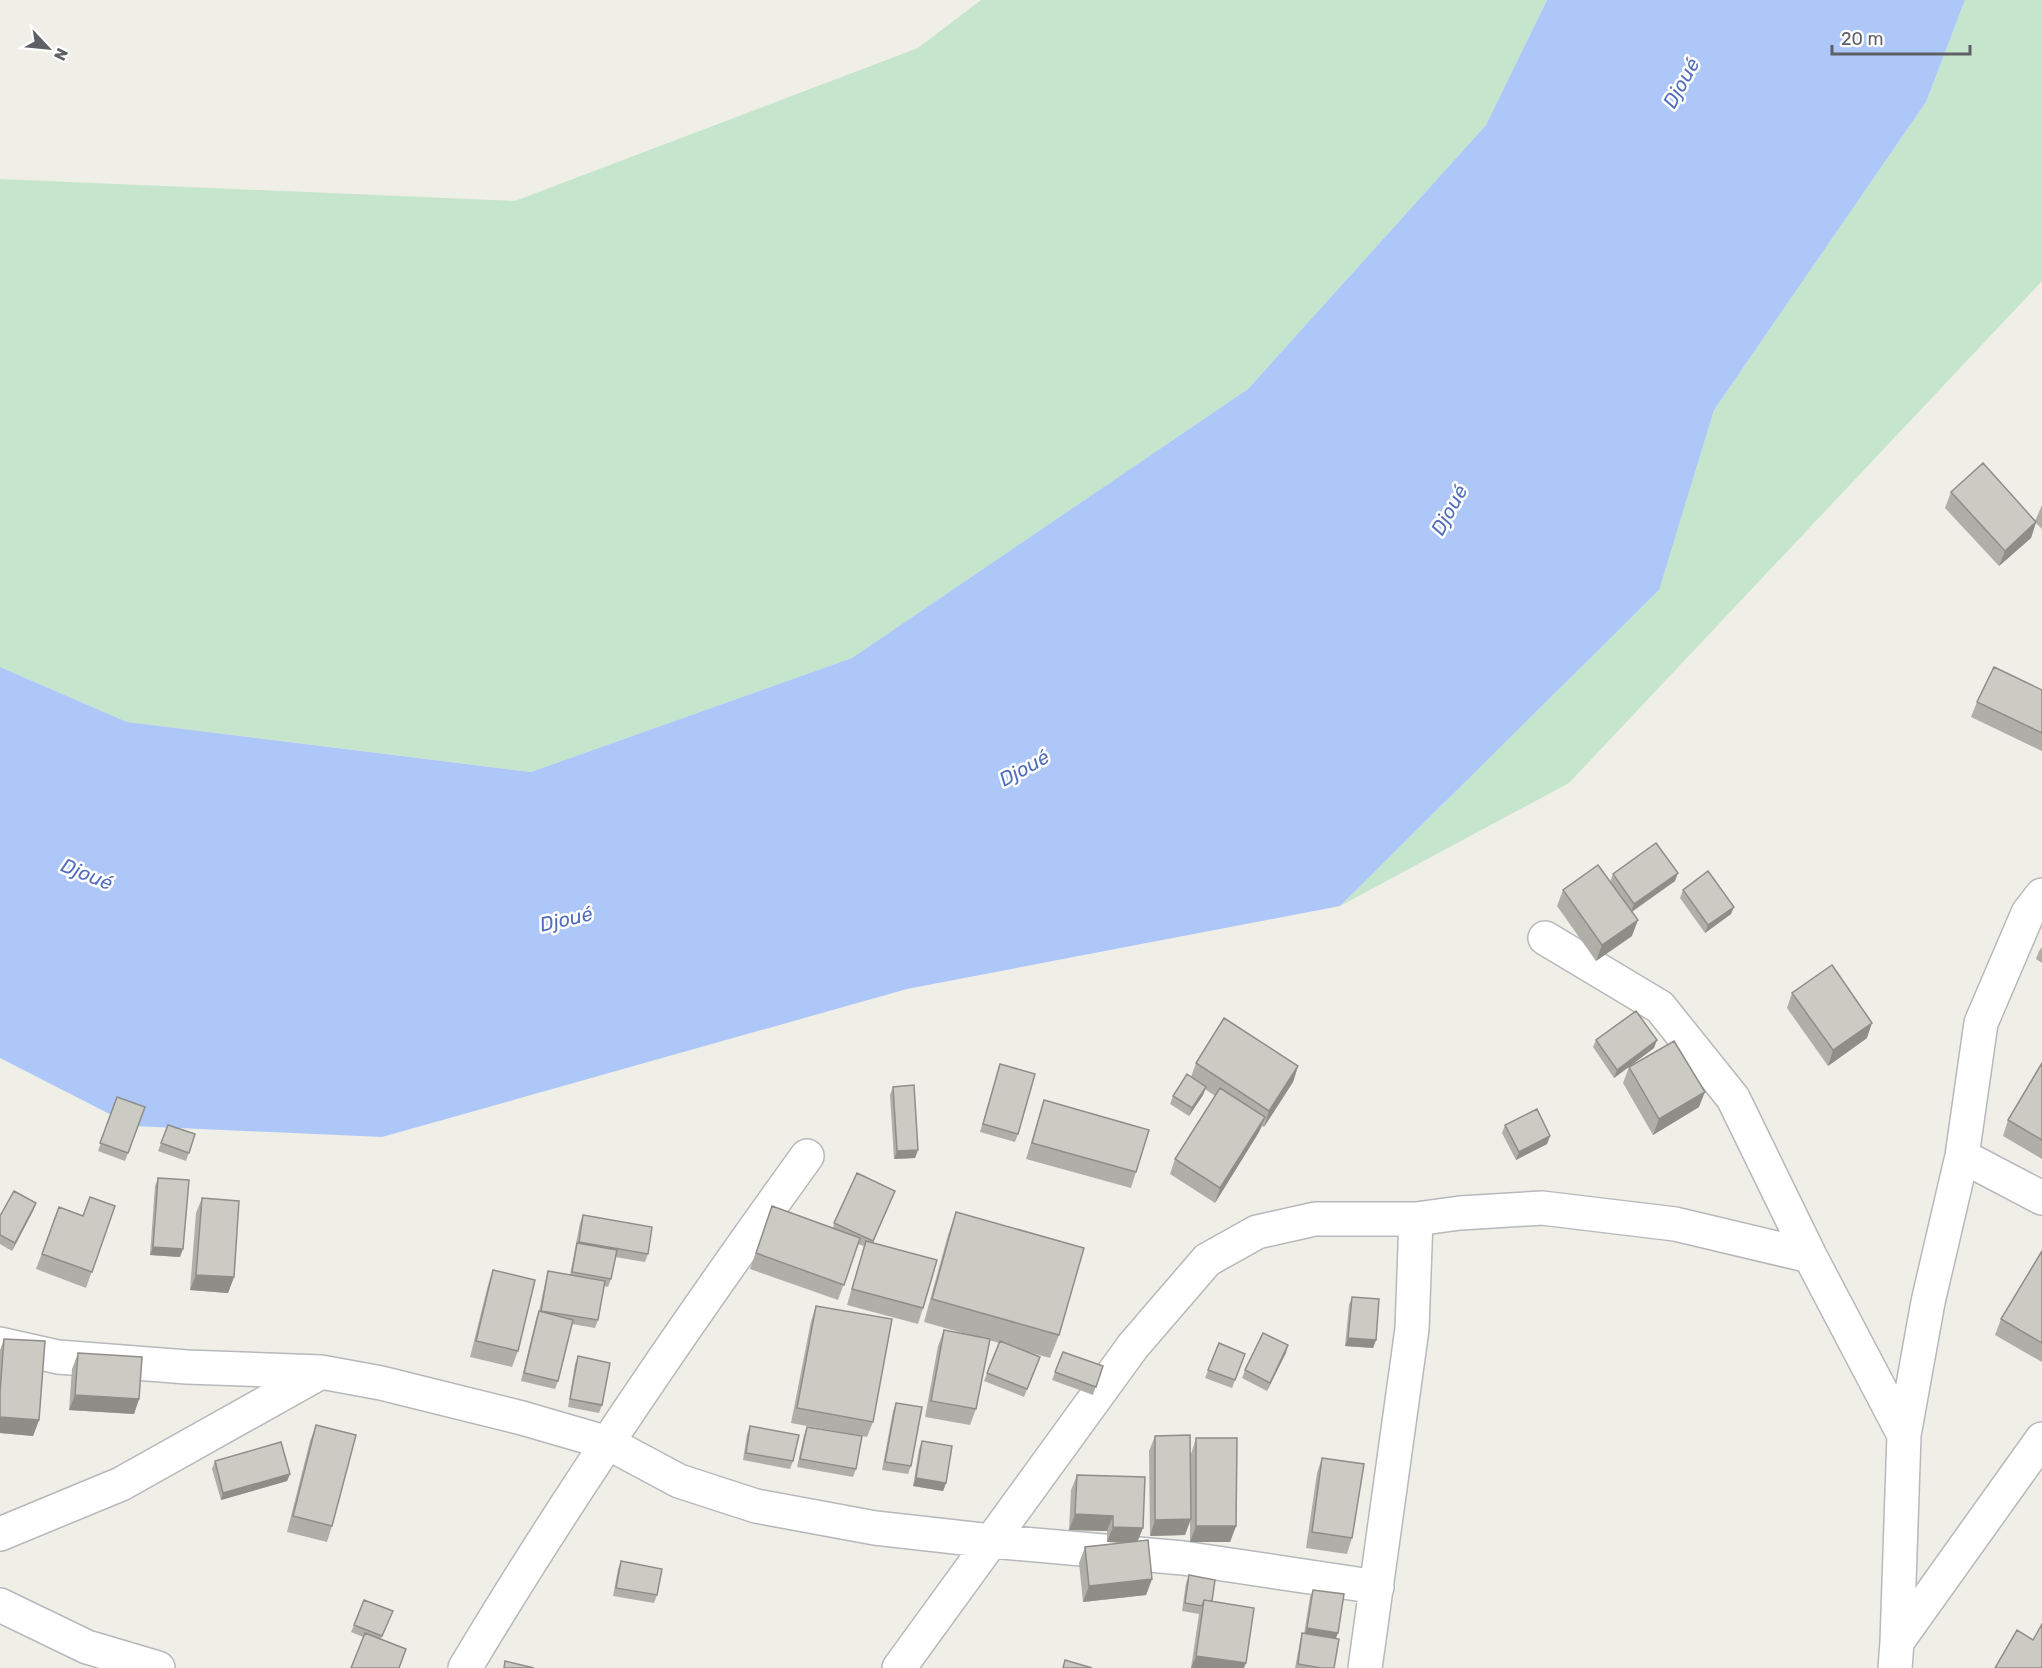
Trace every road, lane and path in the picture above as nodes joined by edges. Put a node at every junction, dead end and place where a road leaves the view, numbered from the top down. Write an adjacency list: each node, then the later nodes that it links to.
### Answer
1 (2042, 895): 4 (street)
2 (1545, 938): 7 (street)
3 (807, 1156): 12 (street)
4 (1962, 1156): 5 (street); 10 (street)
5 (2042, 1198)
6 (1416, 1219): 7 (street); 14 (street); 15 (street)
7 (1810, 1256): 10 (street)
8 (0, 1344): 9 (street)
9 (321, 1372): 12 (street); 13 (street)
10 (1904, 1435): 17 (street)
11 (2042, 1439): 17 (street)
12 (608, 1443): 14 (street); 19 (street)
13 (0, 1534)
14 (991, 1540): 15 (street); 20 (street)
15 (1377, 1587): 21 (street)
16 (0, 1605): 18 (street)
17 (1896, 1655)
18 (158, 1668)
19 (465, 1668)
20 (899, 1668)
21 (1365, 1668)

